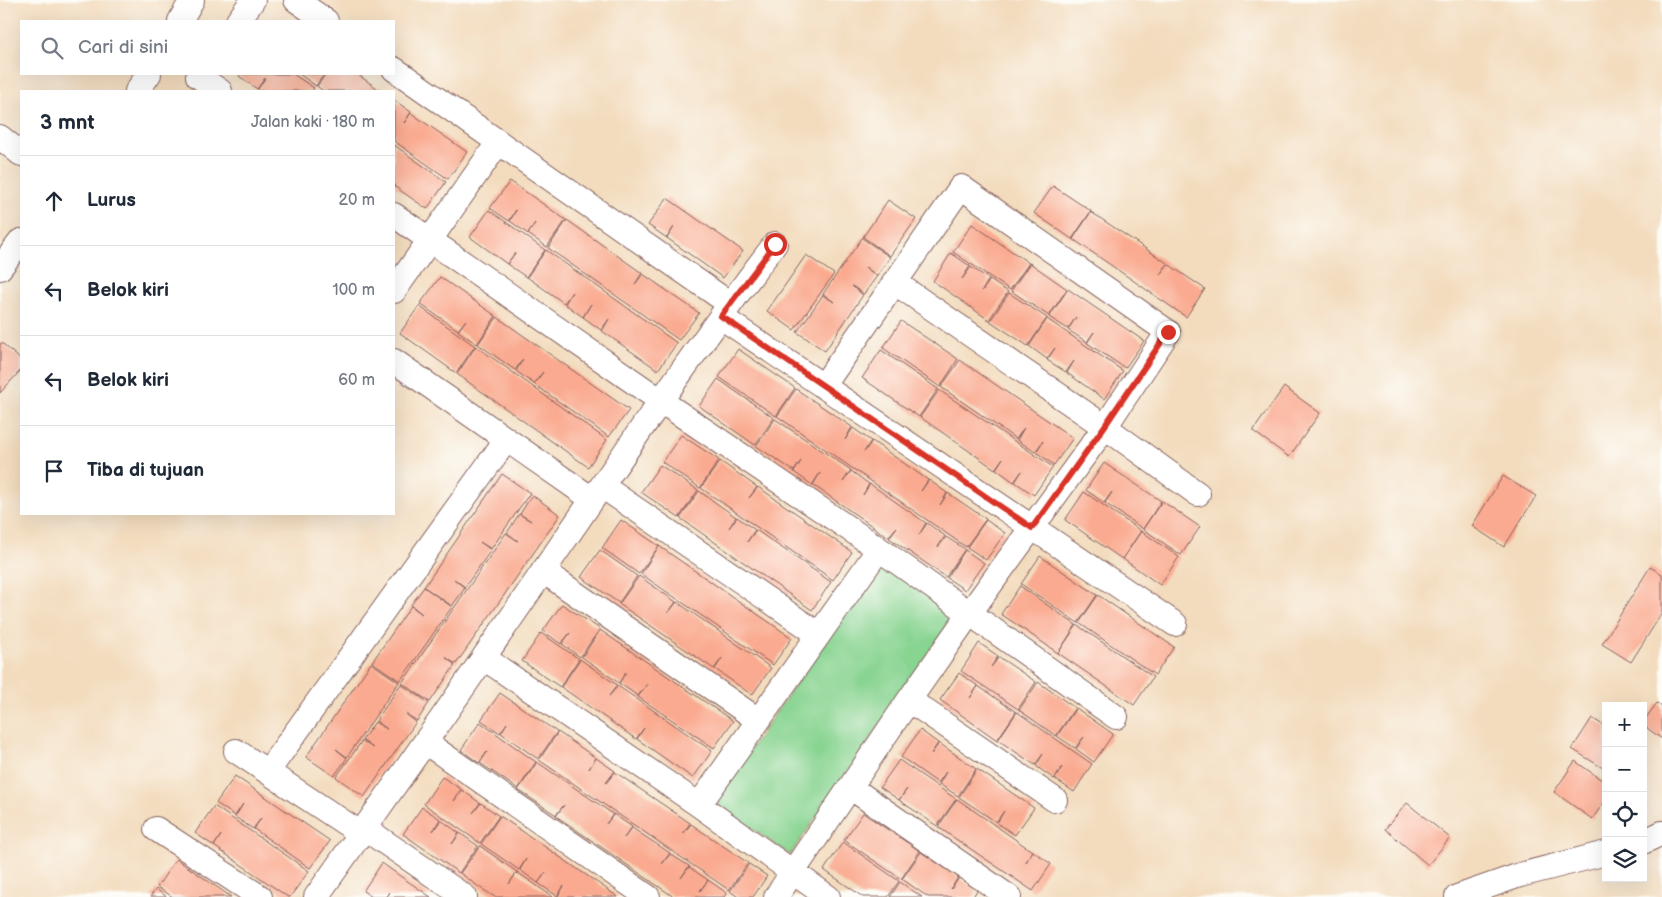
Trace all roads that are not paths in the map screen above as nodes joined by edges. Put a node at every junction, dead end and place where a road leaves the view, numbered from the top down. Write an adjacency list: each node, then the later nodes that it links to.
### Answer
1 (192, 0): 4 (street)
2 (253, 0): 5 (street)
3 (296, 0): 6 (street)
4 (181, 20)
5 (239, 20)
6 (325, 20)
7 (395, 70): 13 (street)
8 (148, 75): 10 (street)
9 (195, 80): 11 (street)
10 (138, 90)
11 (218, 90)
12 (0, 137): 14 (street)
13 (498, 143): 16 (street); 22 (street)
14 (20, 153)
15 (395, 216): 16 (street)
16 (430, 240): 21 (street); 25 (street)
17 (20, 242): 19 (street)
18 (775, 244): 22 (street)
19 (0, 268)
20 (894, 282): 24 (street); 26 (street); 26 (street)
21 (395, 290)
22 (725, 310): 24 (street); 25 (street)
23 (395, 362): 27 (street)
24 (824, 385): 30 (street)
25 (661, 401): 28 (street); 31 (street)
26 (1104, 427): 29 (street); 30 (street)
27 (506, 440): 28 (street); 42 (street)
28 (597, 492): 32 (street); 35 (street)
29 (1198, 494)
30 (1032, 528): 33 (street); 34 (street)
31 (879, 549): 33 (street); 35 (street)
32 (543, 571): 36 (street); 39 (street)
33 (969, 614): 37 (street); 38 (street)
34 (1175, 624)
35 (818, 634): 39 (street)
36 (484, 658): 40 (street); 45 (street)
37 (909, 700): 43 (street); 44 (street)
38 (1116, 717)
39 (758, 720): 45 (street)
40 (425, 742): 47 (street); 55 (street)
41 (236, 751): 42 (street)
42 (268, 771): 47 (street)
43 (850, 787): 51 (street); 58 (street)
44 (1055, 800)
45 (699, 805): 51 (street)
46 (156, 829): 52 (street)
47 (362, 831): 53 (street); 54 (street)
48 (1662, 833): 49 (street)
49 (1647, 840)
50 (1602, 854): 59 (street)
51 (794, 872): 56 (street); 57 (street)
52 (260, 897)
53 (316, 897)
54 (465, 897)
55 (648, 897)
56 (776, 897)
57 (828, 897)
58 (1009, 897)
59 (1457, 897)

